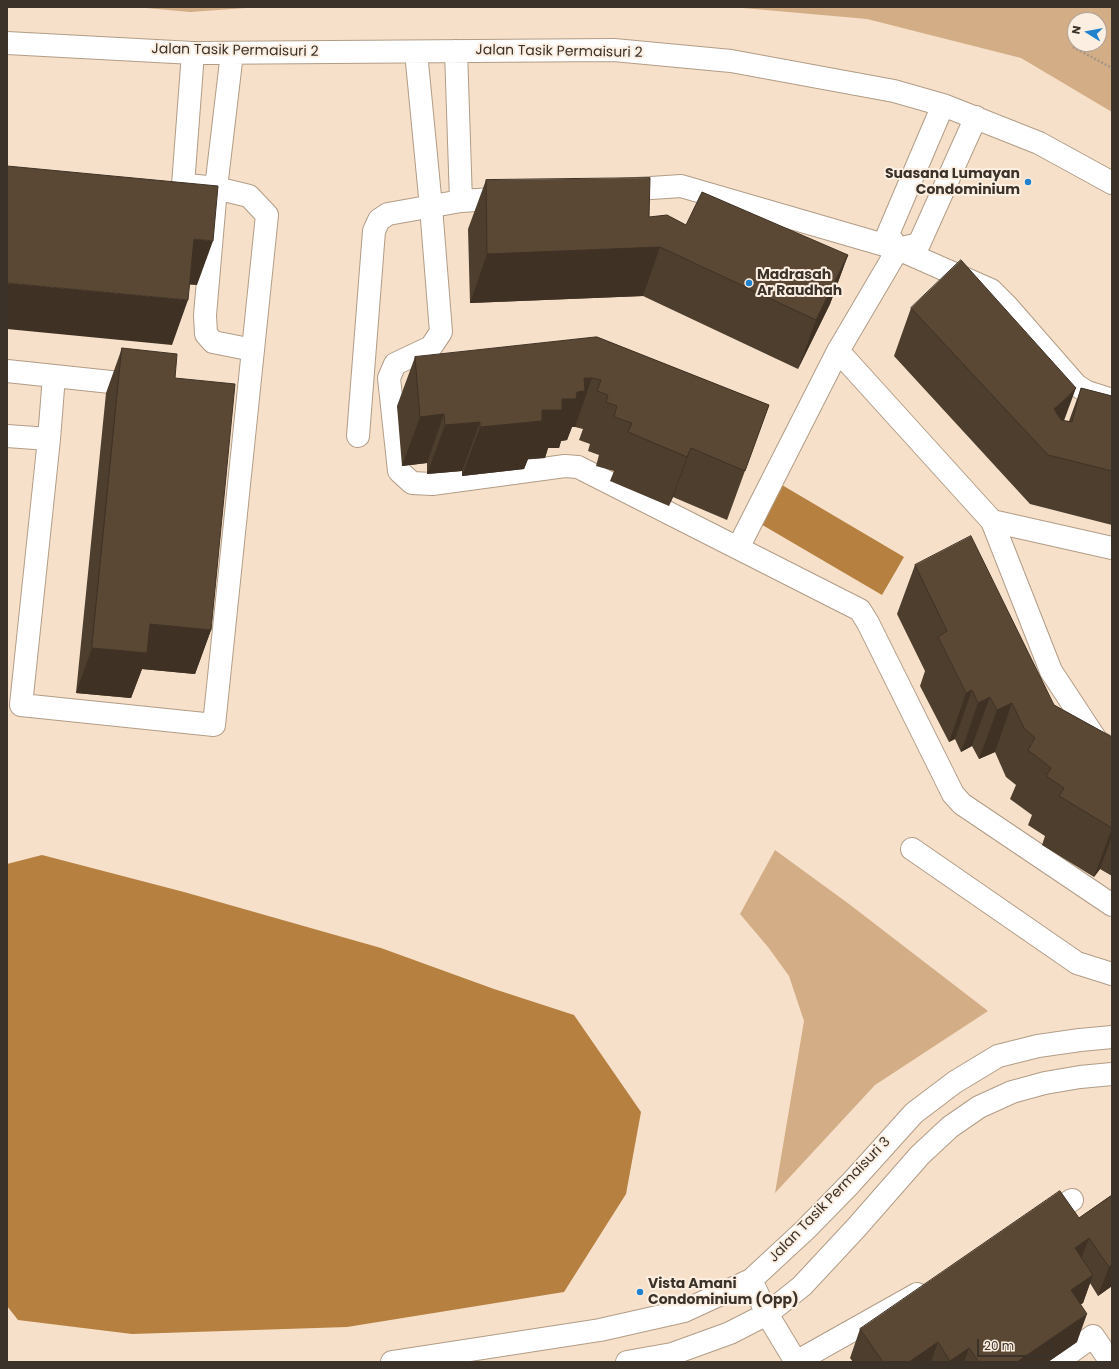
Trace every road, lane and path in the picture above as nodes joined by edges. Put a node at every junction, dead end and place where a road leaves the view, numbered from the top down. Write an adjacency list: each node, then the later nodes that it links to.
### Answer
1 (7, 44): 5 (street, Jalan Tasik Permaisuri 2)
2 (416, 52): 3 (street, Jalan Tasik Permaisuri 2); 6 (street, Jalan Tasik Permaisuri 2); 17 (street)
3 (456, 52): 8 (street, Jalan Tasik Permaisuri 2); 16 (street)
4 (1082, 52): 7 (path)
5 (193, 53): 6 (street, Jalan Tasik Permaisuri 2); 12 (street)
6 (232, 53): 13 (street)
7 (1112, 68)
8 (942, 105): 9 (street, Jalan Tasik Permaisuri 2); 18 (street)
9 (976, 117): 11 (street, Jalan Tasik Permaisuri 2); 18 (street)
10 (160, 183): 12 (street)
11 (1112, 183)
12 (183, 185): 13 (street)
13 (216, 188): 19 (street); 19 (street)
14 (600, 191): 18 (street)
15 (530, 196): 16 (street)
16 (461, 201): 17 (street)
17 (431, 207): 26 (street); 29 (street)
18 (898, 249): 20 (street); 24 (street)
19 (253, 350): 27 (street)
20 (838, 351): 28 (street); 29 (street)
21 (7, 371): 22 (street)
22 (54, 376): 23 (street); 27 (street)
23 (162, 387)
24 (1112, 400)
25 (7, 436): 27 (street)
26 (358, 436)
27 (49, 439)
28 (992, 521): 30 (street); 31 (street)
29 (738, 548): 33 (street)
30 (1112, 548)
31 (1112, 749)
32 (912, 849): 34 (street)
33 (1112, 905)
34 (1112, 974)
35 (1112, 1037): 39 (street, Jalan Tasik Permaisuri 3)
36 (1112, 1074): 41 (street)
37 (1072, 1200): 38 (street)
38 (1024, 1229)
39 (751, 1280): 41 (street); 42 (street, Jalan Tasik Permaisuri 3)
40 (935, 1283): 41 (street)
41 (767, 1314): 43 (street)
42 (392, 1362)
43 (628, 1362)
44 (1057, 1362): 45 (street)
45 (1111, 1362)

